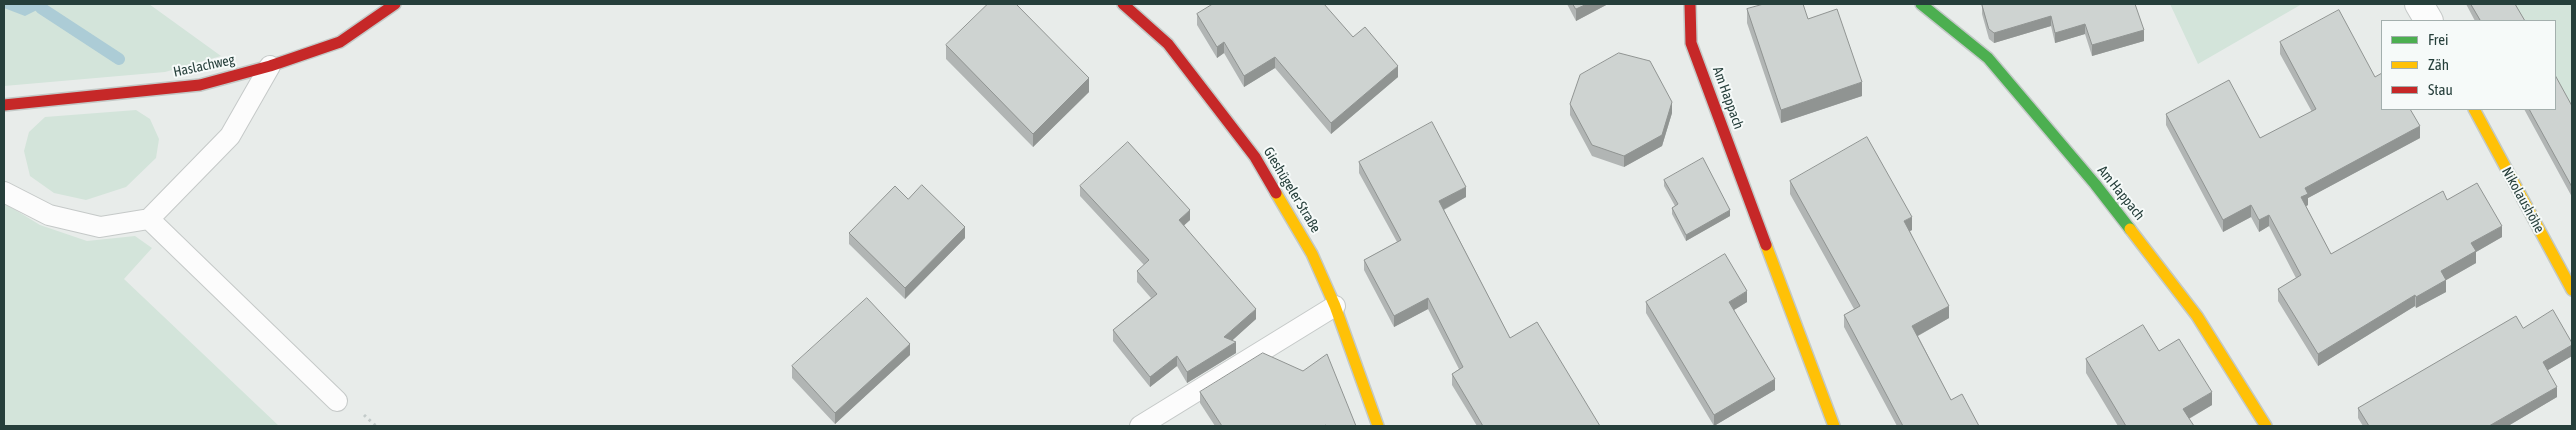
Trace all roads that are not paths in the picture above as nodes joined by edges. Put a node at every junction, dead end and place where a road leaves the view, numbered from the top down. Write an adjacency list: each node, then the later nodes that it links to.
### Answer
1 (395, 4): 7 (street, Haslachweg)
2 (1123, 4): 13 (street, Gieshügeler Straße)
3 (1690, 4): 17 (street, Am Happach)
4 (1922, 4): 18 (street, Am Happach)
5 (2420, 4): 6 (street)
6 (2428, 20)
7 (270, 66): 8 (street, Haslachweg); 11 (lane)
8 (4, 105)
9 (2475, 110): 12 (street, Nikolaushöhe)
10 (4, 192): 11 (lane)
11 (149, 219): 14 (lane)
12 (2572, 290)
13 (1335, 306): 15 (lane); 16 (street, Gieshügeler Straße)
14 (337, 401)
15 (1140, 426)
16 (1378, 426)
17 (1834, 426)
18 (2266, 426)

